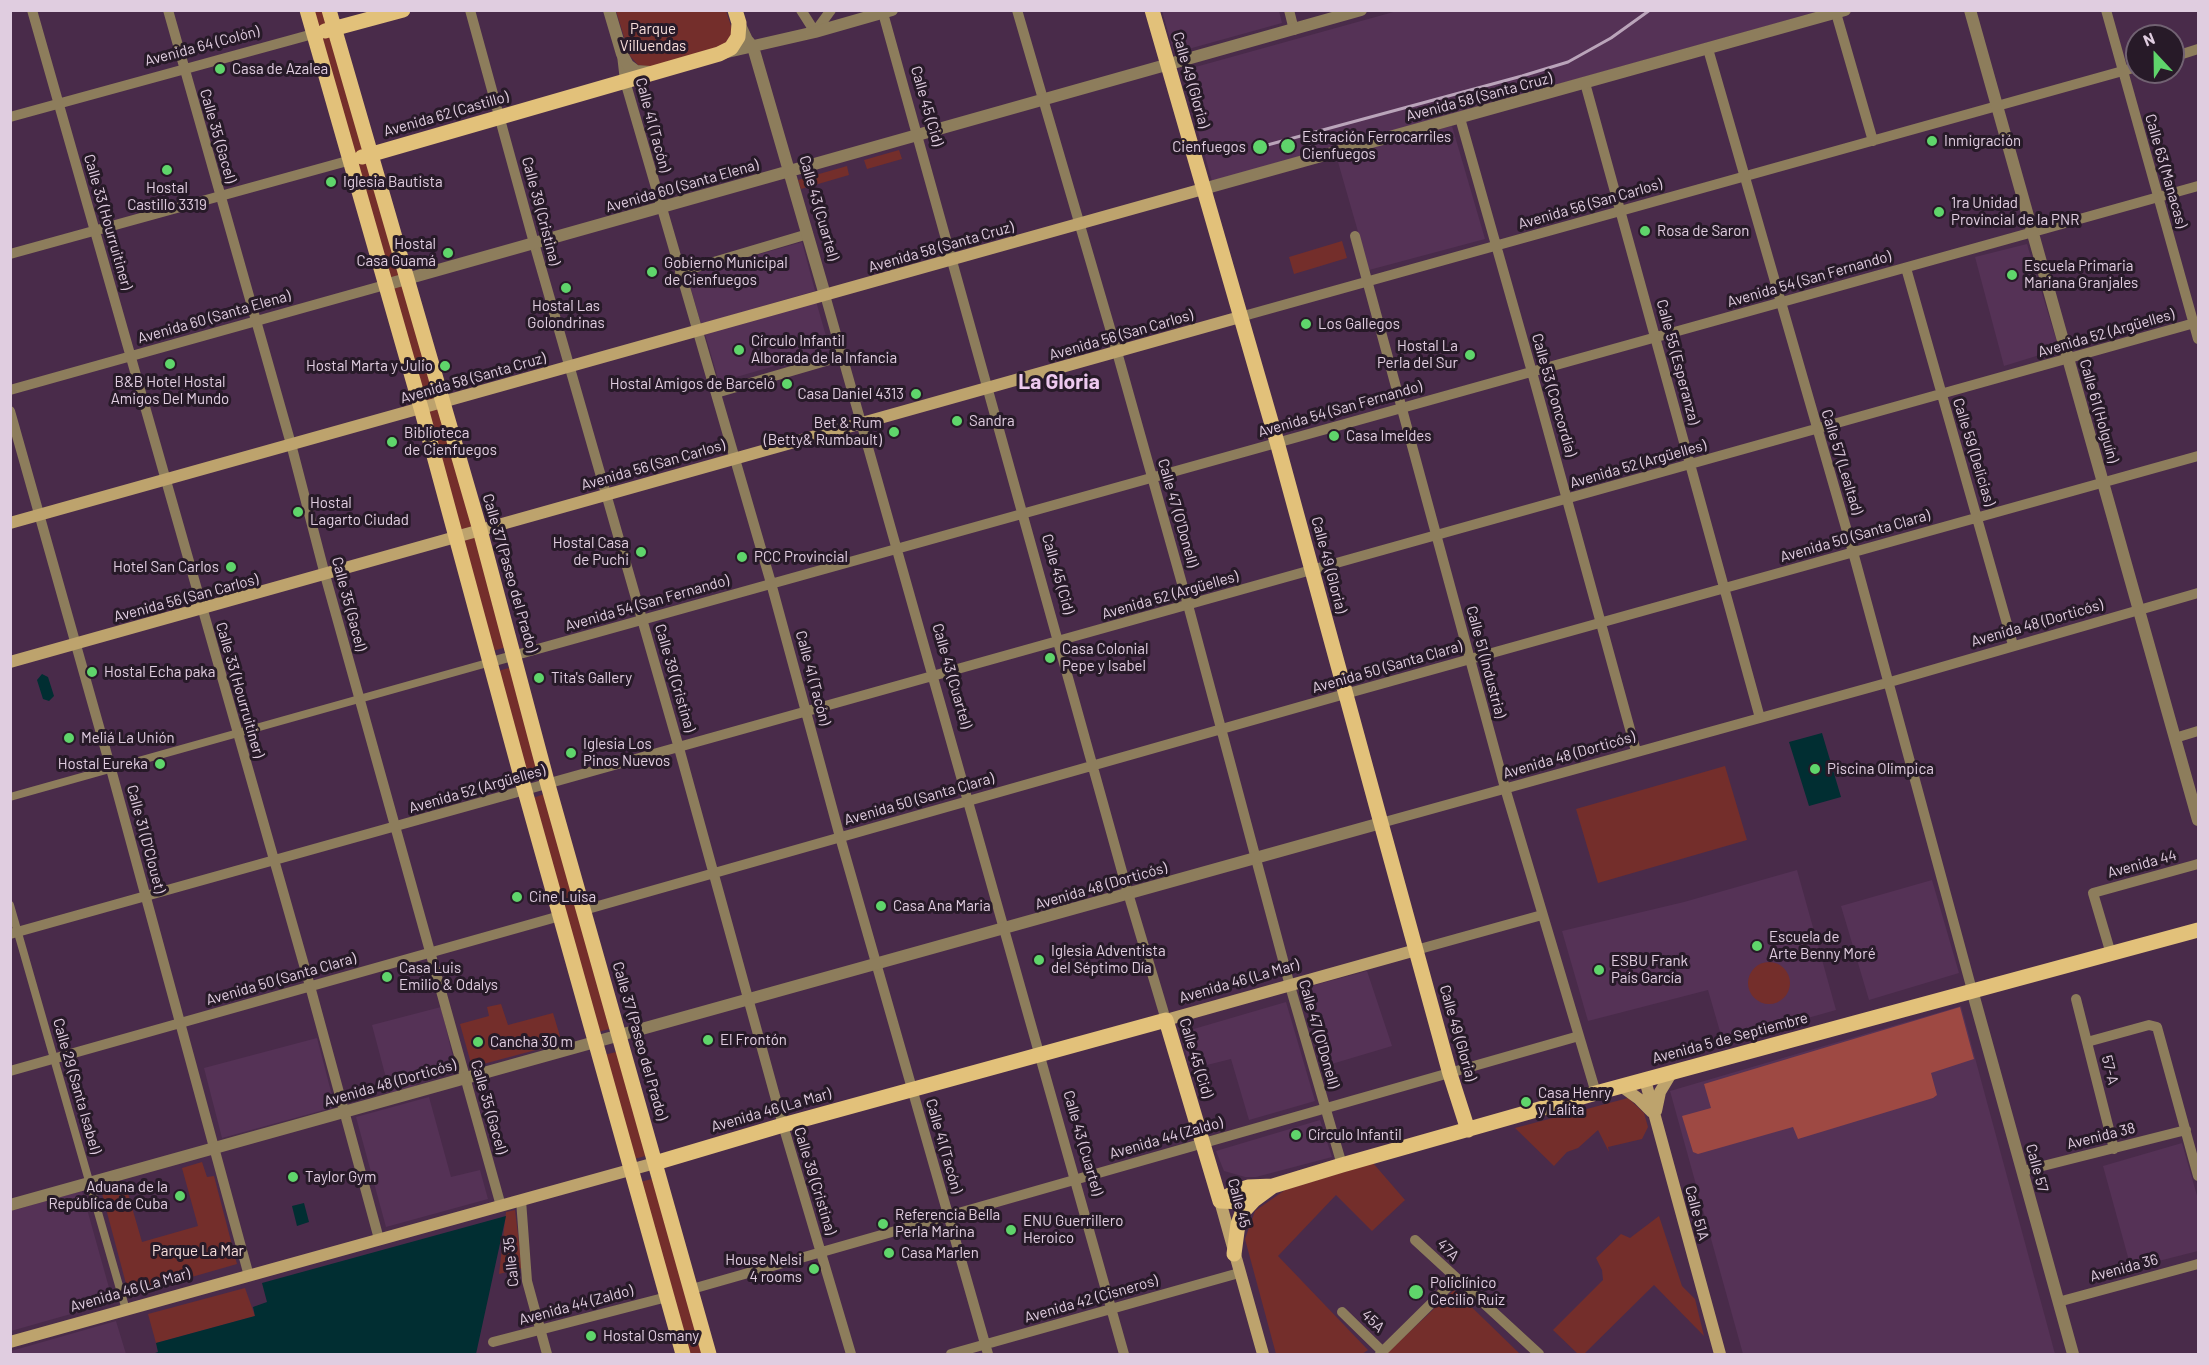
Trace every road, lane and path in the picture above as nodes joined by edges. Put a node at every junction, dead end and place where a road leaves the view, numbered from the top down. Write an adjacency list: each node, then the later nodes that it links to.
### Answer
1 (32, 10): 34 (street, Calle 33 (Hourruitiner))
2 (168, 10): 28 (street, Calle 35 (Gacel))
3 (306, 10): 22 (main road)
4 (329, 10): 19 (main road, Calle 37 (Paseo del Prado))
5 (403, 10): 19 (main road, Avenida 64 (Colón))
6 (470, 10): 37 (street, Calle 39 (Cristina))
7 (609, 10): 25 (street, Calle 41 (Tacón))
8 (801, 10): 21 (street)
9 (831, 10): 21 (street)
10 (1017, 10): 33 (street, Calle 47 (O'Donell))
11 (1152, 10): 27 (main road, Calle 49 (Gloria))
12 (1289, 10): 20 (street)
13 (1361, 10): 20 (street, Avenida 60 (Santa Elena))
14 (1970, 10): 35 (street, Calle 61 (Holguín))
15 (2106, 10): 29 (street, Calle 63 (Manacas))
16 (888, 12): 21 (street, Avenida 62 (Castillo)); 39 (street, Calle 45 (Cid))
17 (1840, 12): 24 (street, Avenida 58 (Santa Cruz)); 40 (street)
18 (737, 17): 23 (street, Calle 43 (Cuartel)); 26 (main road)
19 (334, 28): 22 (main road, Avenida 64 (Colón)); 41 (main road, Calle 37 (Paseo del Prado))
20 (1294, 30): 27 (street, Avenida 60 (Santa Elena))
21 (815, 32): 23 (street, Avenida 62 (Castillo))
22 (313, 34): 28 (street, Avenida 64 (Colón)); 42 (main road)
23 (753, 47): 26 (street, Avenida 62 (Castillo)); 43 (street, Calle 43 (Cuartel))
24 (1708, 49): 32 (street, Avenida 58 (Santa Cruz)); 44 (street, Calle 57 (Lealtad))
25 (621, 54): 30 (street); 31 (street, Calle 41 (Tacón))
26 (719, 54): 30 (main road, Avenida 62 (Castillo))
27 (1168, 65): 33 (street, Avenida 60 (Santa Elena)); 46 (main road, Calle 49 (Gloria))
28 (184, 69): 34 (street, Avenida 64 (Colón)); 47 (street, Calle 35 (Gacel))
29 (2123, 71): 35 (street, Avenida 56 (San Carlos)); 48 (street, Calle 63 (Manacas))
30 (651, 72): 31 (main road, Avenida 62 (Castillo))
31 (625, 81): 37 (main road, Avenida 62 (Castillo)); 49 (street, Calle 41 (Tacón))
32 (1585, 83): 38 (street, Avenida 58 (Santa Cruz)); 50 (street, Calle 55 (Esperanza))
33 (1043, 100): 39 (street, Avenida 60 (Santa Elena)); 51 (street, Calle 47 (O'Donell))
34 (59, 104): 36 (street, Avenida 64 (Colón)); 52 (street, Calle 33 (Hourruitiner))
35 (1996, 106): 40 (street, Avenida 56 (San Carlos)); 53 (street, Calle 61 (Holguín))
36 (10, 117)
37 (500, 118): 41 (main road, Avenida 62 (Castillo)); 56 (street, Calle 39 (Cristina))
38 (1460, 118): 46 (street, Avenida 58 (Santa Cruz)); 57 (street, Calle 53 (Concordia))
39 (917, 135): 43 (street, Avenida 60 (Santa Elena)); 59 (street, Calle 45 (Cid))
40 (1873, 141): 44 (street, Avenida 56 (San Carlos))
41 (370, 154): 42 (main road, Avenida 62 (Castillo)); 62 (main road, Calle 37 (Paseo del Prado))
42 (351, 160): 47 (street, Avenida 62 (Castillo)); 64 (main road)
43 (790, 171): 49 (street, Avenida 60 (Santa Elena)); 54 (street, Calle 43 (Cuartel))
44 (1744, 177): 50 (street, Avenida 56 (San Carlos)); 66 (street, Calle 57 (Lealtad))
45 (2199, 186): 48 (street, Avenida 54 (San Fernando))
46 (1203, 189): 51 (main road, Avenida 58 (Santa Cruz)); 67 (main road, Calle 49 (Gloria))
47 (219, 196): 52 (street, Avenida 62 (Castillo)); 68 (street, Calle 35 (Gacel))
48 (2158, 197): 53 (street, Avenida 54 (San Fernando)); 69 (street, Calle 63 (Manacas))
49 (661, 207): 56 (street, Avenida 60 (Santa Elena)); 61 (street, Calle 41 (Tacón))
50 (1620, 211): 57 (street, Avenida 56 (San Carlos)); 71 (street, Calle 55 (Esperanza))
51 (1080, 224): 59 (main road, Avenida 58 (Santa Cruz)); 73 (street, Calle 47 (O'Donell))
52 (95, 230): 58 (street, Avenida 62 (Castillo)); 74 (street, Calle 33 (Hourruitiner))
53 (2033, 232): 60 (street, Avenida 54 (San Fernando)); 76 (street, Calle 61 (Holguín))
54 (808, 234): 61 (street); 65 (street, Calle 43 (Cuartel))
55 (1355, 236): 63 (street, Calle 51 (Industria))
56 (534, 243): 62 (street, Avenida 60 (Santa Elena)); 77 (street, Calle 39 (Cristina))
57 (1495, 246): 63 (street, Avenida 56 (San Carlos)); 78 (street, Calle 53 (Concordia))
58 (10, 254)
59 (951, 260): 65 (main road, Avenida 58 (Santa Cruz)); 79 (street, Calle 45 (Cid))
60 (1906, 268): 66 (street, Avenida 54 (San Fernando)); 82 (street, Calle 59 (Delicias))
61 (680, 272): 70 (street, Calle 41 (Tacón))
62 (407, 279): 64 (street, Avenida 60 (Santa Elena)); 83 (main road, Calle 37 (Paseo del Prado))
63 (1368, 282): 67 (street, Avenida 56 (San Carlos)); 84 (street, Calle 51 (Industria))
64 (385, 285): 68 (street, Avenida 60 (Santa Elena)); 85 (main road)
65 (825, 295): 70 (main road, Avenida 58 (Santa Cruz)); 75 (street, Calle 43 (Cuartel))
66 (1781, 302): 71 (street, Avenida 54 (San Fernando)); 88 (street, Calle 57 (Lealtad))
67 (1240, 317): 73 (main road, Avenida 56 (San Carlos)); 89 (main road, Calle 49 (Gloria))
68 (254, 321): 74 (street, Avenida 60 (Santa Elena)); 90 (street, Calle 35 (Gacel))
69 (2196, 323): 72 (street, Calle 63 (Manacas)); 76 (street, Avenida 52 (Argüelles))
70 (698, 331): 77 (main road, Avenida 58 (Santa Cruz)); 81 (street, Calle 41 (Tacón))
71 (1655, 337): 78 (street, Avenida 54 (San Fernando)); 93 (street, Calle 55 (Esperanza))
72 (2199, 339)
73 (1117, 352): 79 (main road, Avenida 56 (San Carlos)); 94 (street, Calle 47 (O'Donell))
74 (130, 356): 80 (street, Avenida 60 (Santa Elena)); 95 (street, Calle 33 (Hourruitiner))
75 (843, 356): 81 (street); 87 (street, Calle 43 (Cuartel))
76 (2069, 358): 82 (street, Avenida 52 (Argüelles)); 96 (street, Calle 61 (Holguín))
77 (570, 366): 83 (main road, Avenida 58 (Santa Cruz)); 97 (street, Calle 39 (Cristina))
78 (1532, 372): 84 (street, Avenida 54 (San Fernando)); 98 (street, Calle 53 (Concordia))
79 (987, 388): 87 (main road, Avenida 56 (San Carlos)); 99 (street, Calle 45 (Cid))
80 (10, 390)
81 (716, 393): 92 (street, Calle 41 (Tacón))
82 (1941, 394): 88 (street, Avenida 52 (Argüelles)); 101 (street, Calle 59 (Delicias))
83 (443, 402): 85 (main road, Avenida 58 (Santa Cruz)); 103 (main road, Calle 37 (Paseo del Prado))
84 (1403, 407): 89 (street, Avenida 54 (San Fernando)); 105 (street, Calle 51 (Industria))
85 (421, 408): 90 (main road, Avenida 58 (Santa Cruz)); 104 (main road)
86 (10, 411): 100 (street, Calle 31 (D'Clouet))
87 (862, 423): 92 (main road, Avenida 56 (San Carlos)); 106 (street, Calle 43 (Cuartel))
88 (1816, 429): 93 (street, Avenida 52 (Argüelles)); 107 (street, Calle 57 (Lealtad))
89 (1277, 442): 94 (street, Avenida 54 (San Fernando)); 108 (main road, Calle 49 (Gloria))
90 (291, 444): 95 (main road, Avenida 58 (Santa Cruz)); 109 (street, Calle 35 (Gacel))
91 (2199, 456): 96 (street, Avenida 50 (Santa Clara))
92 (735, 458): 97 (main road, Avenida 56 (San Carlos)); 110 (street, Calle 41 (Tacón))
93 (1690, 465): 98 (street, Avenida 52 (Argüelles)); 111 (street, Calle 55 (Esperanza))
94 (1152, 477): 99 (street, Avenida 54 (San Fernando)); 113 (street, Calle 47 (O'Donell))
95 (165, 480): 100 (main road, Avenida 58 (Santa Cruz)); 114 (street, Calle 33 (Hourruitiner))
96 (2103, 483): 101 (street, Avenida 50 (Santa Clara)); 115 (street, Calle 61 (Holguín))
97 (605, 494): 103 (main road, Avenida 56 (San Carlos)); 116 (street, Calle 39 (Cristina))
98 (1567, 499): 105 (street, Avenida 52 (Argüelles)); 117 (street, Calle 53 (Concordia))
99 (1022, 513): 106 (street, Avenida 54 (San Fernando)); 118 (street, Calle 45 (Cid))
100 (39, 515): 102 (main road, Avenida 58 (Santa Cruz)); 119 (street, Calle 31 (D'Clouet))
101 (1978, 518): 107 (street, Avenida 50 (Santa Clara)); 120 (street, Calle 59 (Delicias))
102 (10, 523)
103 (480, 530): 104 (main road, Avenida 56 (San Carlos)); 121 (main road, Calle 37 (Paseo del Prado))
104 (456, 536): 109 (main road, Avenida 56 (San Carlos)); 124 (main road)
105 (1436, 536): 108 (street, Avenida 52 (Argüelles)); 122 (street, Calle 51 (Industria))
106 (897, 548): 110 (street, Avenida 54 (San Fernando)); 125 (street, Calle 43 (Cuartel))
107 (1853, 552): 111 (street, Avenida 50 (Santa Clara)); 126 (street, Calle 57 (Lealtad))
108 (1312, 571): 113 (street, Avenida 52 (Argüelles)); 127 (main road, Calle 49 (Gloria))
109 (325, 574): 114 (main road, Avenida 56 (San Carlos)); 128 (street, Calle 35 (Gacel))
110 (771, 584): 116 (street, Avenida 54 (San Fernando)); 129 (street, Calle 41 (Tacón))
111 (1725, 588): 117 (street, Avenida 50 (Santa Clara)); 130 (street, Calle 55 (Esperanza))
112 (2199, 593): 115 (street, Avenida 48 (Dorticós))
113 (1188, 605): 118 (street, Avenida 52 (Argüelles)); 131 (street, Calle 47 (O'Donell))
114 (202, 609): 119 (main road, Avenida 56 (San Carlos)); 133 (street, Calle 33 (Hourruitiner))
115 (2139, 609): 120 (street, Avenida 48 (Dorticós)); 134 (street, Calle 61 (Holguín))
116 (643, 619): 121 (street, Avenida 54 (San Fernando)); 135 (street, Calle 39 (Cristina))
117 (1600, 623): 122 (street, Avenida 50 (Santa Clara)); 136 (street, Calle 53 (Concordia))
118 (1058, 642): 125 (street, Avenida 52 (Argüelles)); 137 (street, Calle 45 (Cid))
119 (76, 644): 123 (main road, Avenida 56 (San Carlos)); 138 (street, Calle 31 (D'Clouet))
120 (2013, 645): 126 (street, Avenida 48 (Dorticós))
121 (515, 655): 124 (street, Avenida 54 (San Fernando)); 139 (main road, Calle 37 (Paseo del Prado))
122 (1469, 659): 127 (street, Avenida 50 (Santa Clara)); 140 (street, Calle 51 (Industria))
123 (10, 662)
124 (491, 662): 128 (street); 141 (main road)
125 (933, 677): 129 (street, Avenida 52 (Argüelles)); 143 (street, Calle 43 (Cuartel))
126 (1890, 682): 130 (street, Avenida 48 (Dorticós)); 167 (street, Calle 57 (Lealtad))
127 (1345, 694): 131 (street, Avenida 50 (Santa Clara)); 145 (main road, Calle 49 (Gloria))
128 (360, 699): 133 (street); 146 (street, Calle 35 (Gacel))
129 (807, 712): 135 (street, Avenida 52 (Argüelles)); 147 (street, Calle 41 (Tacón))
130 (1760, 718): 136 (street, Avenida 48 (Dorticós))
131 (1220, 730): 137 (street, Avenida 50 (Santa Clara)); 148 (street, Calle 47 (O'Donell))
132 (2199, 731): 134 (street)
133 (237, 733): 138 (street); 149 (street, Calle 33 (Hourruitiner))
134 (2175, 738): 144 (street, Calle 61 (Holguín))
135 (679, 748): 139 (street, Avenida 52 (Argüelles)); 151 (street, Calle 39 (Cristina))
136 (1636, 751): 140 (street, Avenida 48 (Dorticós))
137 (1093, 766): 143 (street, Avenida 50 (Santa Clara)); 152 (street, Calle 45 (Cid))
138 (111, 768): 142 (street); 153 (street, Calle 31 (D'Clouet))
139 (548, 785): 141 (street, Avenida 52 (Argüelles)); 155 (main road, Calle 37 (Paseo del Prado))
140 (1505, 788): 145 (street, Avenida 48 (Dorticós)); 156 (street, Calle 51 (Industria))
141 (525, 791): 146 (street, Avenida 52 (Argüelles)); 157 (main road)
142 (10, 797)
143 (968, 801): 147 (street, Avenida 50 (Santa Clara)); 158 (street, Calle 43 (Cuartel))
144 (2199, 819)
145 (1381, 823): 148 (street, Avenida 48 (Dorticós)); 161 (main road, Calle 49 (Gloria))
146 (395, 827): 149 (street, Avenida 52 (Argüelles)); 162 (street, Calle 35 (Gacel))
147 (840, 837): 151 (street, Avenida 50 (Santa Clara)); 164 (street, Calle 41 (Tacón))
148 (1255, 858): 152 (street, Avenida 48 (Dorticós)); 166 (street, Calle 47 (O'Donell))
149 (274, 861): 153 (street, Avenida 52 (Argüelles)); 165 (street, Calle 33 (Hourruitiner))
150 (2199, 864): 163 (street, Avenida 44)
151 (714, 873): 155 (street, Avenida 50 (Santa Clara)); 168 (street, Calle 39 (Cristina))
152 (1128, 893): 158 (street, Avenida 48 (Dorticós)); 170 (street, Calle 45 (Cid))
153 (146, 896): 160 (street, Avenida 52 (Argüelles)); 171 (street, Calle 31 (D'Clouet))
154 (10, 905): 160 (street, Calle 29 (Santa Isabel))
155 (584, 910): 172 (main road, Calle 37 (Paseo del Prado))
156 (1542, 915): 161 (street, Avenida 46 (La Mar)); 173 (street, Calle 51 (Industria))
157 (560, 916): 162 (street, Avenida 50 (Santa Clara)); 174 (main road)
158 (1004, 928): 164 (street, Avenida 48 (Dorticós)); 176 (street, Calle 43 (Cuartel))
159 (2199, 930): 163 (main road, Avenida 5 de Septiembre)
160 (14, 933): 177 (street, Calle 29 (Santa Isabel))
161 (1416, 950): 166 (main road, Avenida 46 (La Mar)); 180 (main road, Calle 49 (Gloria))
162 (430, 952): 165 (street, Avenida 50 (Santa Clara)); 181 (street, Calle 35 (Gacel))
163 (2111, 954): 167 (main road, Avenida 5 de Septiembre)
164 (878, 963): 168 (street, Avenida 48 (Dorticós)); 184 (street, Calle 41 (Tacón))
165 (310, 986): 171 (street, Avenida 50 (Santa Clara)); 188 (street, Calle 33 (Hourruitiner))
166 (1290, 986): 170 (main road, Avenida 46 (La Mar)); 187 (street, Calle 47 (O'Donell))
167 (1972, 990): 179 (main road, Avenida 5 de Septiembre); 202 (street, Calle 57)
168 (749, 999): 172 (street, Avenida 48 (Dorticós)); 191 (street, Calle 39 (Cristina))
169 (2076, 999): 175 (street, 57-A)
170 (1166, 1020): 176 (main road, Avenida 46 (La Mar)); 195 (main road, Calle 45 (Cid))
171 (180, 1023): 177 (street, Avenida 50 (Santa Clara)); 196 (street, Calle 31 (D'Clouet))
172 (620, 1035): 174 (street, Avenida 48 (Dorticós)); 198 (main road, Calle 37 (Paseo del Prado))
173 (1579, 1036): 180 (street, Avenida 44 (Zaldo)); 185 (street, Calle 51 (Industria))
174 (595, 1042): 181 (street, Avenida 48 (Dorticós)); 201 (main road)
175 (2087, 1042): 193 (street); 197 (street, 57-A)
176 (1040, 1054): 184 (main road, Avenida 46 (La Mar)); 204 (street, Calle 43 (Cuartel))
177 (54, 1058): 178 (street, Avenida 50 (Santa Clara)); 205 (street, Calle 29 (Santa Isabel))
178 (10, 1071)
179 (1672, 1072): 182 (main road, Avenida 5 de Septiembre); 189 (main road)
180 (1450, 1074): 186 (main road, Calle 49 (Gloria)); 187 (street, Avenida 44 (Zaldo))
181 (465, 1078): 188 (street, Avenida 48 (Dorticós)); 210 (street, Calle 35 (Gacel))
182 (1645, 1080): 183 (main road, Avenida 5 de Septiembre); 189 (main road, Calle 51A)
183 (1621, 1086): 185 (main road, Avenida 5 de Septiembre); 189 (main road)
184 (912, 1089): 191 (main road, Avenida 46 (La Mar)); 211 (street, Calle 41 (Tacón))
185 (1596, 1093): 190 (main road, Avenida 5 de Septiembre)
186 (1459, 1101): 190 (main road); 192 (main road, Calle 49 (Gloria)); 194 (main road)
187 (1324, 1109): 195 (street, Avenida 44 (Zaldo)); 199 (street, Calle 47 (O'Donell))
188 (345, 1112): 196 (street, Avenida 48 (Dorticós)); 212 (street, Calle 33 (Hourruitiner))
189 (1655, 1115): 239 (main road, Calle 51A)
190 (1494, 1122): 192 (main road, Avenida 5 de Septiembre)
191 (783, 1125): 198 (main road, Avenida 46 (La Mar)); 214 (street, Calle 39 (Cristina))
192 (1468, 1130): 194 (main road, Avenida 5 de Septiembre)
193 (2186, 1130): 197 (street, Avenida 38); 203 (street)
194 (1442, 1137): 199 (main road, Avenida 5 de Septiembre)
195 (1203, 1143): 200 (main road, Calle 45); 204 (street, Avenida 44 (Zaldo))
196 (214, 1148): 205 (street, Avenida 48 (Dorticós)); 218 (street, Calle 31 (D'Clouet))
197 (2114, 1149): 202 (street, Avenida 38)
198 (655, 1163): 201 (main road, Avenida 46 (La Mar)); 220 (main road, Calle 37 (Paseo del Prado))
199 (1342, 1165): 206 (main road, Avenida 5 de Septiembre)
200 (1210, 1166): 206 (main road); 208 (main road, Calle 45)
201 (632, 1169): 207 (main road, Avenida 46 (La Mar)); 221 (main road)
202 (2023, 1171): 222 (street, Calle 57)
203 (2199, 1176)
204 (1075, 1180): 211 (street, Avenida 44 (Zaldo)); 223 (street, Calle 43 (Cuartel))
205 (90, 1182): 209 (street, Avenida 48 (Dorticós)); 224 (street, Calle 29 (Santa Isabel))
206 (1251, 1193): 208 (main road, Avenida 5 de Septiembre); 215 (main road)
207 (521, 1200): 210 (main road, Avenida 46 (La Mar)); 226 (street, Calle 35)
208 (1220, 1201): 215 (main road, Calle 45)
209 (10, 1205)
210 (501, 1206): 212 (main road, Avenida 46 (La Mar))
211 (948, 1216): 214 (street, Avenida 44 (Zaldo)); 229 (street, Calle 41 (Tacón))
212 (379, 1239): 218 (main road, Avenida 46 (La Mar))
213 (1415, 1240): 219 (street, 47A)
214 (821, 1252): 220 (street, Avenida 44 (Zaldo)); 234 (street, Calle 39 (Cristina))
215 (1234, 1254): 217 (main road, Calle 45)
216 (2199, 1263): 222 (street, Avenida 36)
217 (1239, 1272): 223 (street, Avenida 42 (Cisneros)); 237 (main road)
218 (249, 1276): 224 (main road, Avenida 46 (La Mar))
219 (1455, 1279): 230 (street); 238 (street, 47A)
220 (692, 1289): 233 (main road, Calle 37 (Paseo del Prado))
221 (667, 1297): 226 (street, Avenida 44 (Zaldo)); 232 (main road)
222 (2058, 1302): 240 (street, Calle 57)
223 (1111, 1309): 229 (street, Avenida 42 (Cisneros)); 236 (street, Calle 43 (Cuartel))
224 (126, 1310): 227 (main road, Avenida 46 (La Mar))
225 (1342, 1312): 230 (street, 45A)
226 (540, 1331): 228 (street, Avenida 44 (Zaldo)); 231 (street, Calle 35)
227 (10, 1342)
228 (493, 1342)
229 (987, 1350): 235 (street, Avenida 42 (Cisneros))
230 (1381, 1353)
231 (547, 1354)
232 (683, 1354)
233 (709, 1354)
234 (851, 1354)
235 (951, 1354)
236 (1124, 1354)
237 (1263, 1354)
238 (1539, 1354)
239 (1720, 1354)
240 (2073, 1354)

